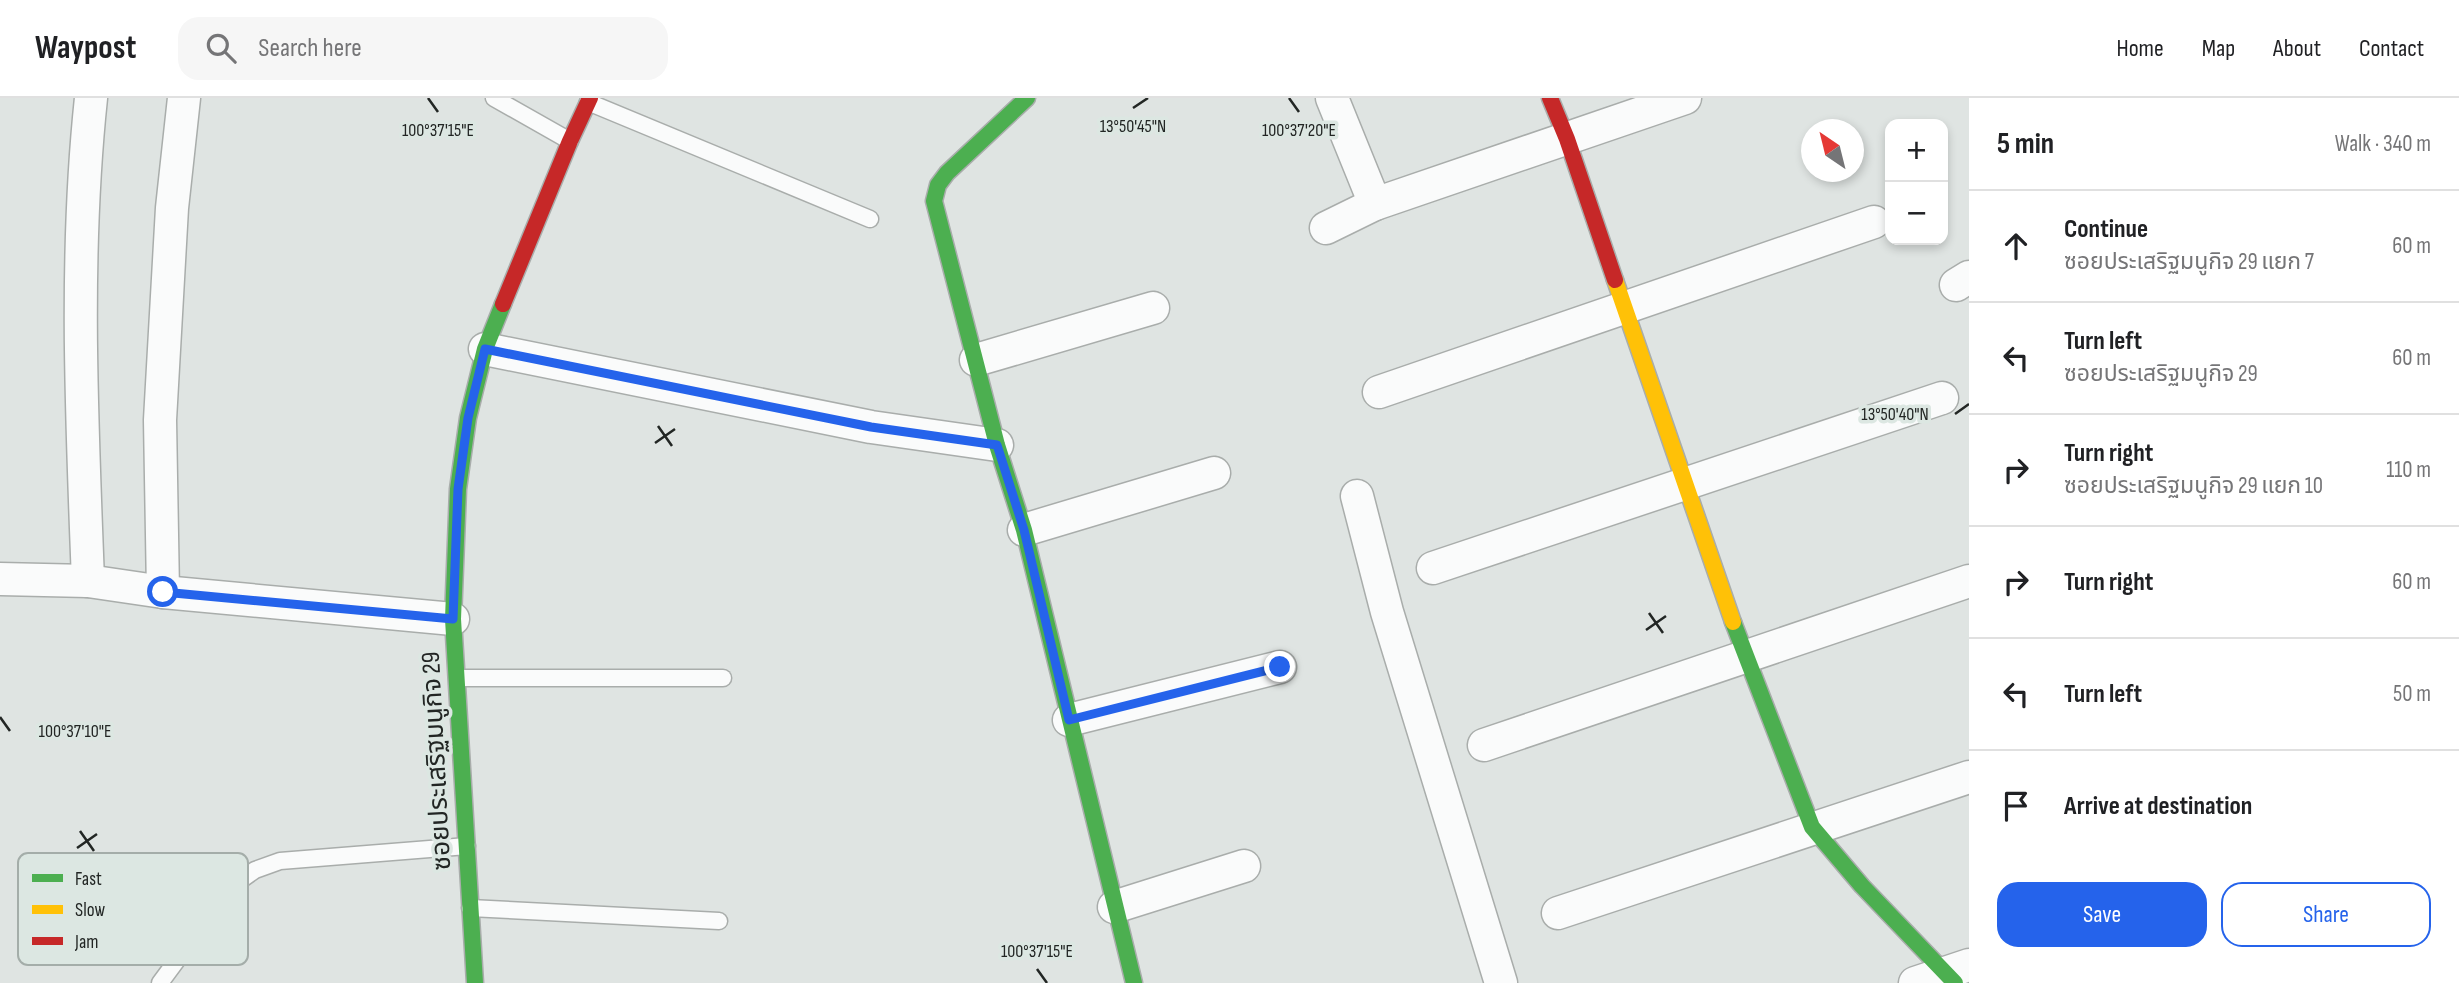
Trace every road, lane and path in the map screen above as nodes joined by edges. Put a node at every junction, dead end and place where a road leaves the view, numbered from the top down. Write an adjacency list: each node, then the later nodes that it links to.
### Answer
1 (91, 98): 28 (street)
2 (184, 98): 30 (street)
3 (494, 98): 10 (lane)
4 (1027, 98): 18 (street)
5 (1332, 98): 11 (street)
6 (1550, 98): 9 (street)
7 (1685, 98): 9 (street)
8 (589, 100): 10 (street, ซอยประเสริฐมนูกิจ 29); 12 (lane)
9 (1567, 139): 11 (street); 16 (street)
10 (570, 141): 17 (street, ซอยประเสริฐมนูกิจ 29)
11 (1375, 204): 14 (street)
12 (870, 219)
13 (1874, 222): 16 (street)
14 (1326, 228)
15 (1153, 308): 18 (street)
16 (1626, 308): 19 (street); 23 (street)
17 (485, 349): 21 (street); 31 (street, ซอยประเสริฐมนูกิจ 29)
18 (976, 360): 21 (street)
19 (1379, 392)
20 (1942, 398): 23 (street)
21 (997, 445): 25 (street)
22 (1214, 473): 25 (street)
23 (1685, 484): 26 (street); 32 (street)
24 (1357, 496): 52 (street)
25 (1024, 530): 36 (street)
26 (1433, 568)
27 (0, 579): 28 (street)
28 (88, 581): 30 (street)
29 (1969, 581): 32 (street)
30 (163, 592): 31 (street)
31 (453, 619): 34 (street, ซอยประเสริฐมนูกิจ 29)
32 (1745, 656): 37 (street); 39 (street)
33 (1280, 667): 36 (street)
34 (457, 678): 35 (lane); 40 (street, ซอยประเสริฐมนูกิจ 29)
35 (723, 678)
36 (1069, 720): 43 (street)
37 (1484, 745)
38 (1969, 777): 39 (street)
39 (1812, 827): 45 (street); 48 (street)
40 (467, 846): 42 (lane); 44 (street, ซอยประเสริฐมนูกิจ 29)
41 (1244, 866): 43 (street)
42 (248, 875)
43 (1114, 907): 51 (street)
44 (470, 908): 46 (lane); 50 (street, ซอยประเสริฐมนูกิจ 29)
45 (1558, 913)
46 (719, 921)
47 (173, 965): 49 (lane)
48 (1957, 973): 53 (street)
49 (160, 983)
50 (475, 983)
51 (1134, 983)
52 (1501, 983)
53 (1915, 983)

